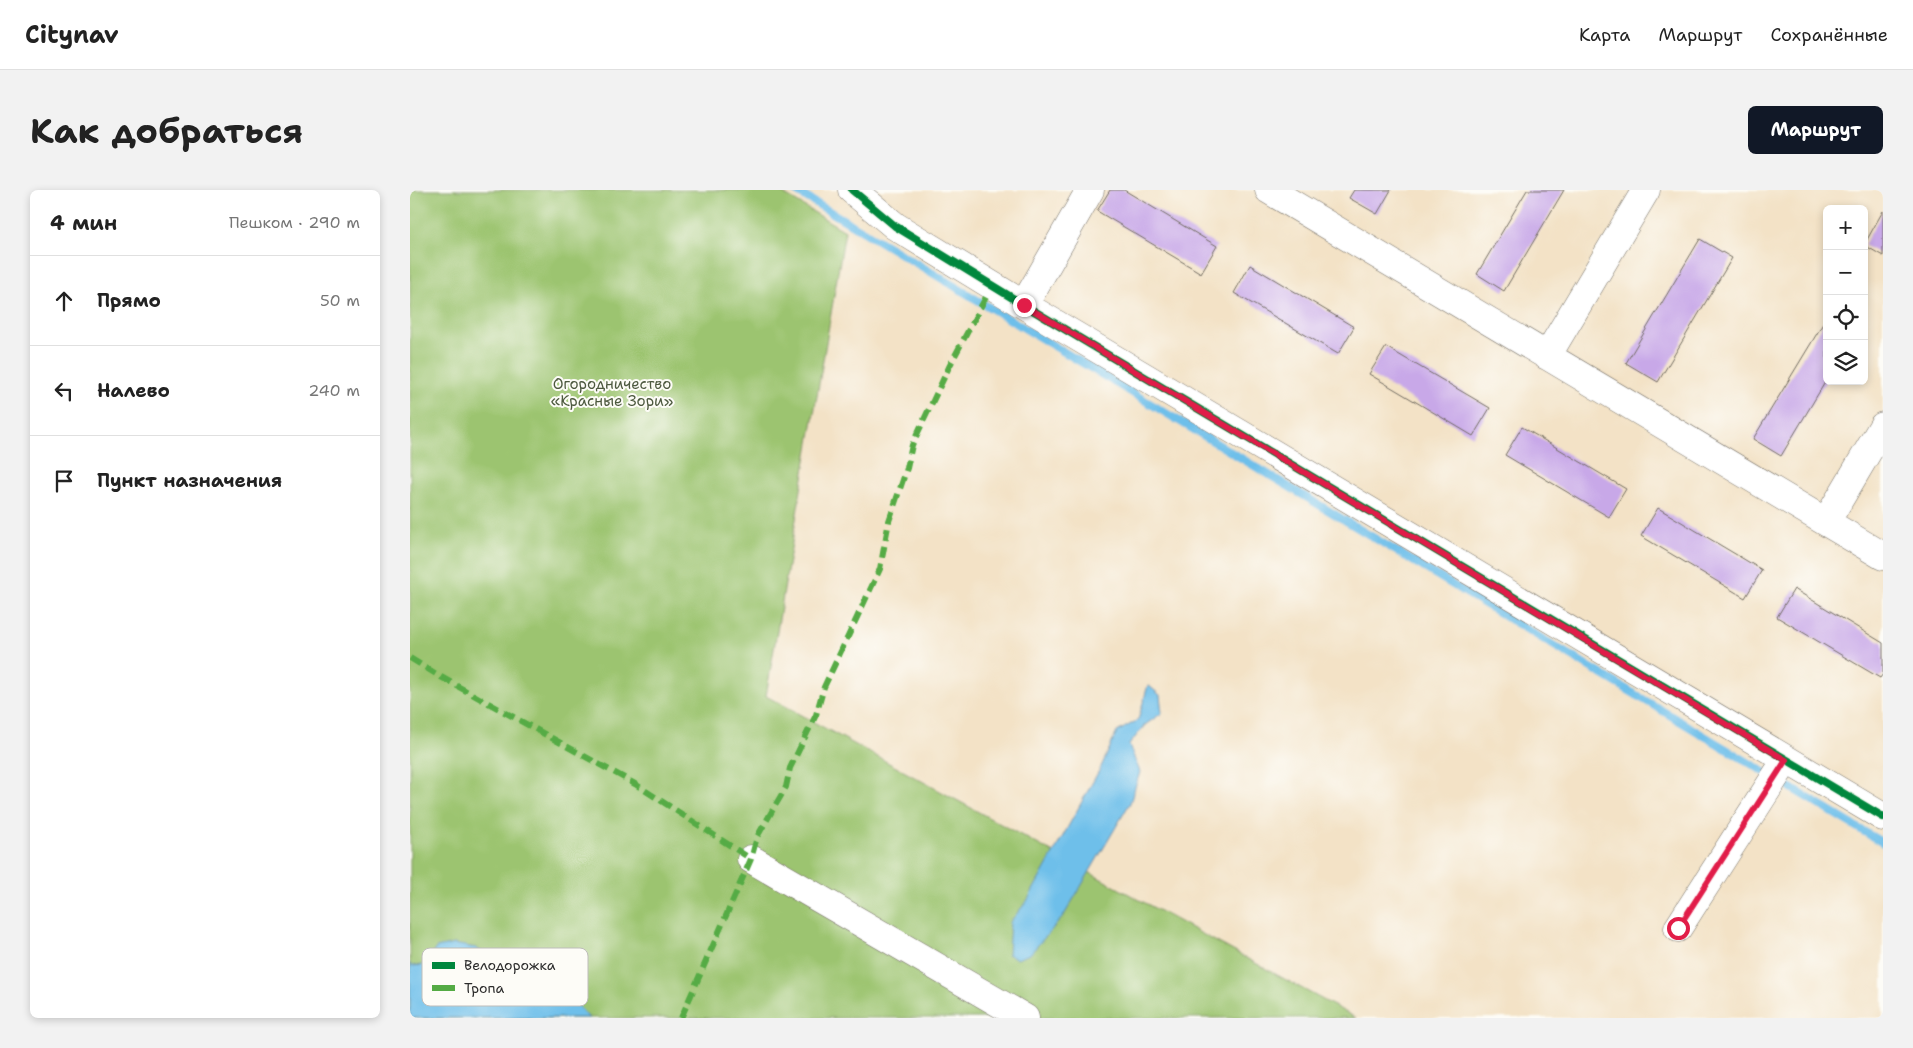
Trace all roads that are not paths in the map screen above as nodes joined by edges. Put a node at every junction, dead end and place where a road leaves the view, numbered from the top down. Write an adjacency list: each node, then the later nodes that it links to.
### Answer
1 (852, 190): 5 (street)
2 (1090, 190): 5 (street)
3 (1269, 190): 6 (street)
4 (1646, 190): 6 (street)
5 (1024, 305): 10 (street)
6 (1547, 356): 8 (street)
7 (1883, 426): 8 (street)
8 (1826, 522): 9 (street)
9 (1883, 556)
10 (1786, 760): 11 (street); 13 (street)
11 (1883, 817)
12 (751, 859): 14 (street)
13 (1678, 928)
14 (1025, 1018)

